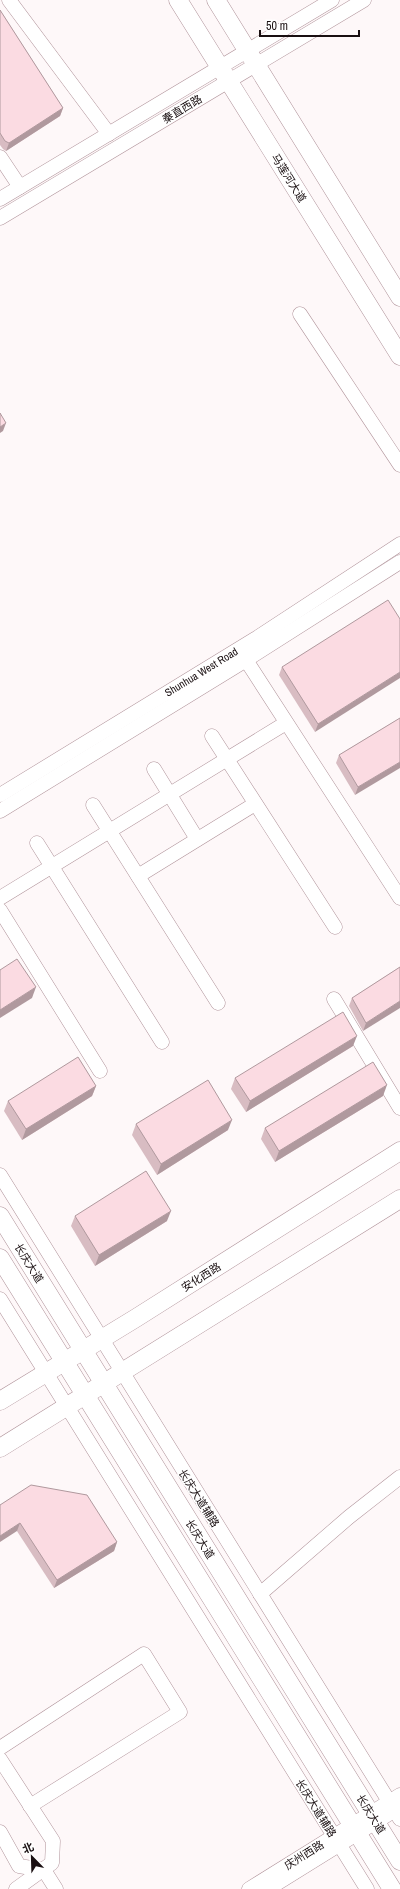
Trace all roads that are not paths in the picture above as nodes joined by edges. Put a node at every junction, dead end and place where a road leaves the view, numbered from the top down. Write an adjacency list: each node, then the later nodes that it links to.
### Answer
1 (9, 0): 9 (street)
2 (178, 0): 8 (main road, 马莲河大道)
3 (216, 0): 7 (main road)
4 (332, 0): 6 (street, 秦直西路)
5 (364, 0): 7 (street, 秦直西路)
6 (312, 5): 7 (street, 秦直西路)
7 (252, 58): 8 (street, 秦直西路); 14 (main road)
8 (224, 74): 9 (street, 秦直西路); 13 (street, 秦直西路); 16 (main road, 马莲河大道)
9 (109, 134): 11 (street, 秦直西路)
10 (0, 157): 11 (street)
11 (20, 187): 12 (street, 秦直西路)
12 (0, 199)
13 (0, 218)
14 (400, 297)
15 (300, 314): 17 (street)
16 (400, 356)
17 (400, 465)
18 (400, 544): 26 (street, Shunhua West Road)
19 (400, 562): 20 (street, Shunhua West Road)
20 (246, 660): 21 (street); 29 (street, Shunhua West Road)
21 (286, 723): 23 (street); 36 (street)
22 (212, 736): 23 (street)
23 (227, 759): 25 (street); 28 (street)
24 (154, 769): 25 (street)
25 (170, 794): 30 (street); 31 (street)
26 (0, 795)
27 (93, 804): 30 (street)
28 (255, 804): 31 (street); 38 (street)
29 (0, 811)
30 (110, 831): 33 (street); 34 (street)
31 (197, 839): 34 (street)
32 (37, 844): 33 (street)
33 (52, 867): 35 (street); 41 (street)
34 (138, 876): 40 (street)
35 (0, 898)
36 (400, 898)
37 (0, 910): 42 (street)
38 (335, 927)
39 (334, 999): 43 (street)
40 (218, 1003)
41 (162, 1042)
42 (100, 1072)
43 (400, 1108)
44 (400, 1151): 50 (main road, 安化西路)
45 (0, 1176): 50 (street, 长庆大道辅路)
46 (400, 1199): 54 (main road)
47 (0, 1216): 51 (main road, 长庆大道)
48 (0, 1258): 52 (main road, 长庆大道)
49 (0, 1299): 53 (street, 长庆大道辅路)
50 (102, 1339): 51 (main road, 安化西路); 54 (street, 长庆大道辅路)
51 (83, 1350): 52 (main road, 安化西路); 55 (main road, 长庆大道)
52 (64, 1362): 53 (main road, 安化西路); 56 (main road, 长庆大道)
53 (46, 1373): 57 (main road, 安化西路); 58 (street, 长庆大道辅路)
54 (122, 1373): 55 (main road); 61 (street, 长庆大道辅路)
55 (104, 1384): 56 (main road); 66 (main road, 长庆大道)
56 (85, 1396): 58 (main road); 67 (main road, 长庆大道)
57 (0, 1401)
58 (68, 1407): 59 (main road); 69 (street, 长庆大道辅路)
59 (0, 1448)
60 (400, 1477): 61 (street)
61 (260, 1594): 65 (street, 长庆大道辅路)
62 (0, 1748): 64 (street)
63 (0, 1759): 64 (street)
64 (30, 1806): 71 (street)
65 (397, 1807): 66 (street, 庆州西路)
66 (373, 1818): 67 (street, 庆州西路); 70 (main road, 长庆大道)
67 (355, 1829): 69 (street, 庆州西路); 77 (main road, 长庆大道)
68 (0, 1832): 71 (street)
69 (336, 1840): 74 (street, 庆州西路); 75 (street, 庆州西路); 76 (street, 长庆大道辅路)
70 (400, 1861)
71 (44, 1870): 72 (street); 73 (street)
72 (16, 1889)
73 (56, 1889)
74 (249, 1889)
75 (268, 1889)
76 (367, 1889)
77 (392, 1889)

